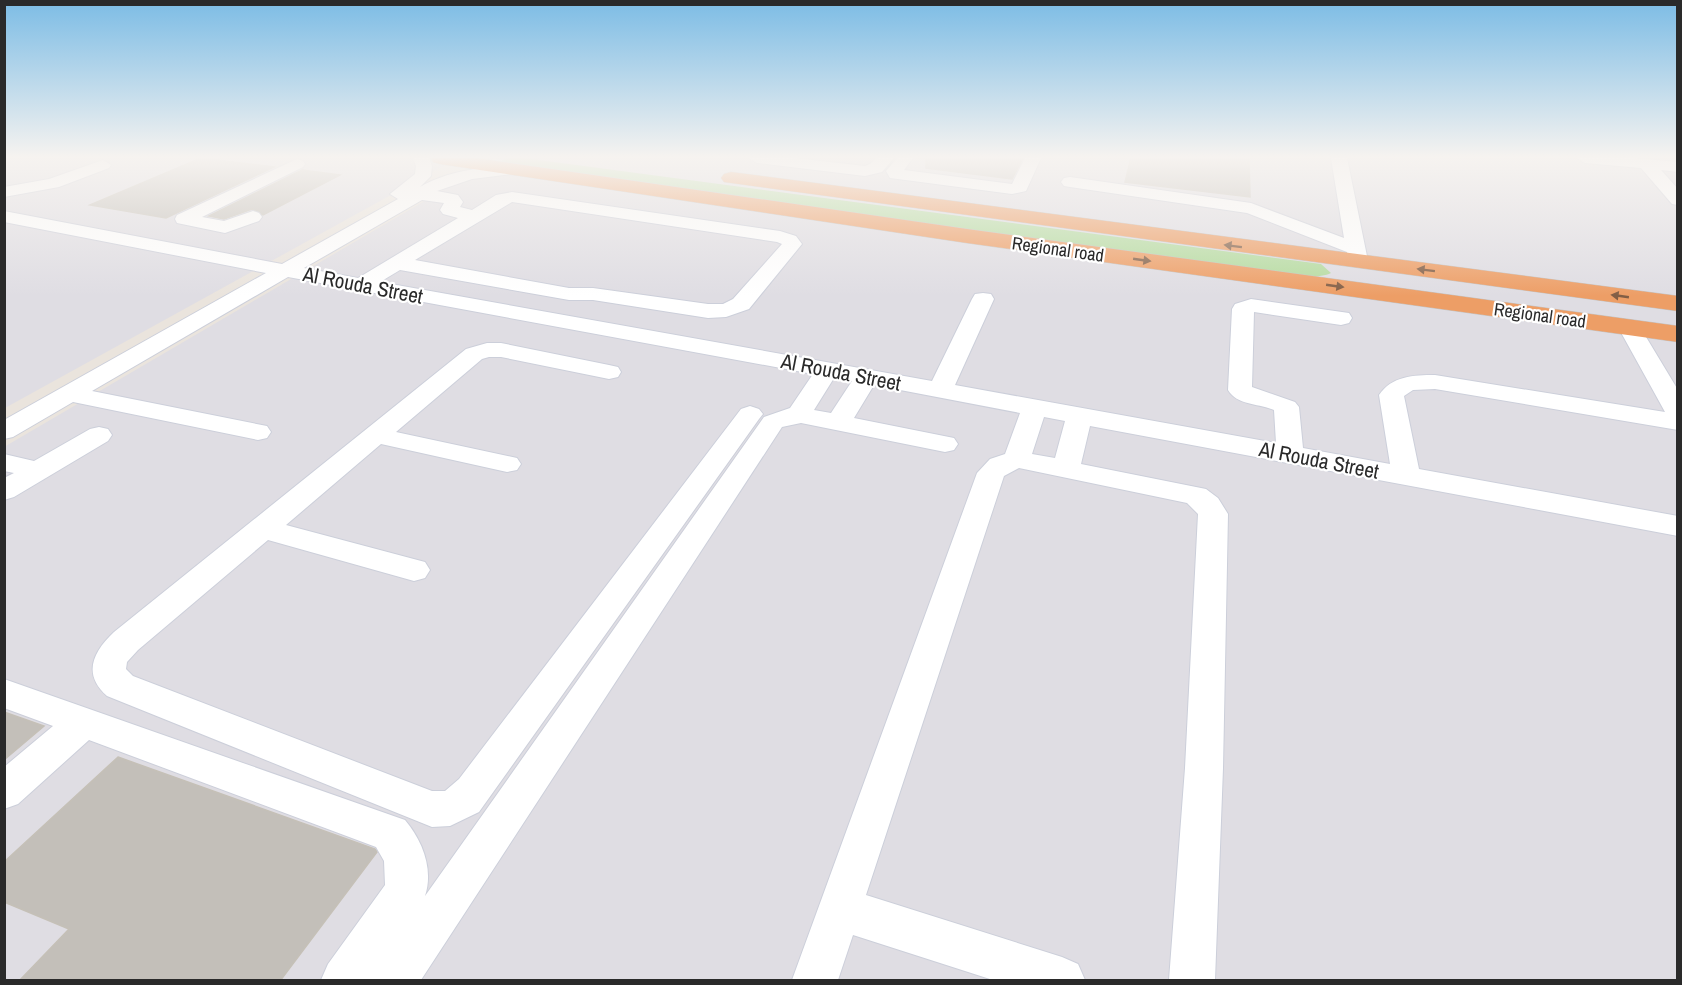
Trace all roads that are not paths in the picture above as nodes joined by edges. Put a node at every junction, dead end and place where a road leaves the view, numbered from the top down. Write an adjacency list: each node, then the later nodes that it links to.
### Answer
1 (909, 203): 17 (highway)
2 (215, 204): 16 (street)
3 (382, 204): 22 (street)
4 (401, 204): 22 (street)
5 (453, 204): 14 (street)
6 (495, 204): 14 (street)
7 (562, 204): 21 (street)
8 (751, 204): 17 (highway, Regional road)
9 (915, 204): 12 (highway, Regional road)
10 (1223, 204): 20 (street)
11 (1348, 204): 20 (street)
12 (975, 213): 18 (highway); 20 (highway, Regional road, one-way to 12)
13 (4, 216): 19 (street, Al Rouda Street)
14 (475, 216): 21 (street)
15 (253, 217): 16 (street)
16 (193, 222): 19 (street)
17 (893, 225): 18 (highway, Regional road)
18 (968, 236): 29 (highway, Regional road, one-way to 29)
19 (146, 243): 22 (street, Al Rouda Street)
20 (1357, 255): 25 (highway, Regional road, one-way to 20)
21 (396, 263): 23 (street)
22 (279, 269): 23 (street, Al Rouda Street); 37 (street); 43 (street)
23 (361, 285): 26 (street, Al Rouda Street)
24 (983, 299): 36 (street)
25 (1677, 304)
26 (534, 316): 28 (street, Al Rouda Street); 31 (street)
27 (1341, 318): 51 (street)
28 (594, 327): 32 (street); 33 (street, Al Rouda Street)
29 (1629, 327): 30 (highway, Regional road); 39 (street)
30 (1677, 334)
31 (492, 350): 32 (street); 49 (street)
32 (557, 362): 34 (street)
33 (828, 369): 35 (street, Al Rouda Street); 41 (street)
34 (609, 372)
35 (867, 376): 36 (street, Al Rouda Street); 44 (street)
36 (940, 390): 38 (street, Al Rouda Street)
37 (69, 394): 46 (street); 47 (street)
38 (1035, 407): 42 (street, Al Rouda Street); 52 (street)
39 (1677, 412)
40 (750, 414): 58 (street)
41 (798, 415): 44 (street); 65 (street)
42 (1079, 416): 51 (street, Al Rouda Street); 54 (street)
43 (4, 417)
44 (838, 422): 50 (street)
45 (1677, 422): 55 (street)
46 (4, 431)
47 (258, 432)
48 (99, 435): 56 (street)
49 (375, 435): 53 (street); 58 (street)
50 (945, 444)
51 (1290, 454): 55 (street, Al Rouda Street)
52 (1017, 459): 54 (street); 63 (street)
53 (507, 465)
54 (1066, 470): 68 (street)
55 (1406, 476): 57 (street, Al Rouda Street)
56 (6, 481)
57 (1677, 526)
58 (262, 528): 59 (street)
59 (414, 570)
60 (4, 693): 61 (street)
61 (84, 722): 62 (street); 64 (street)
62 (4, 792)
63 (840, 909): 66 (street); 67 (street)
64 (344, 981)
65 (393, 981)
66 (815, 981)
67 (1062, 981)
68 (1192, 981)

